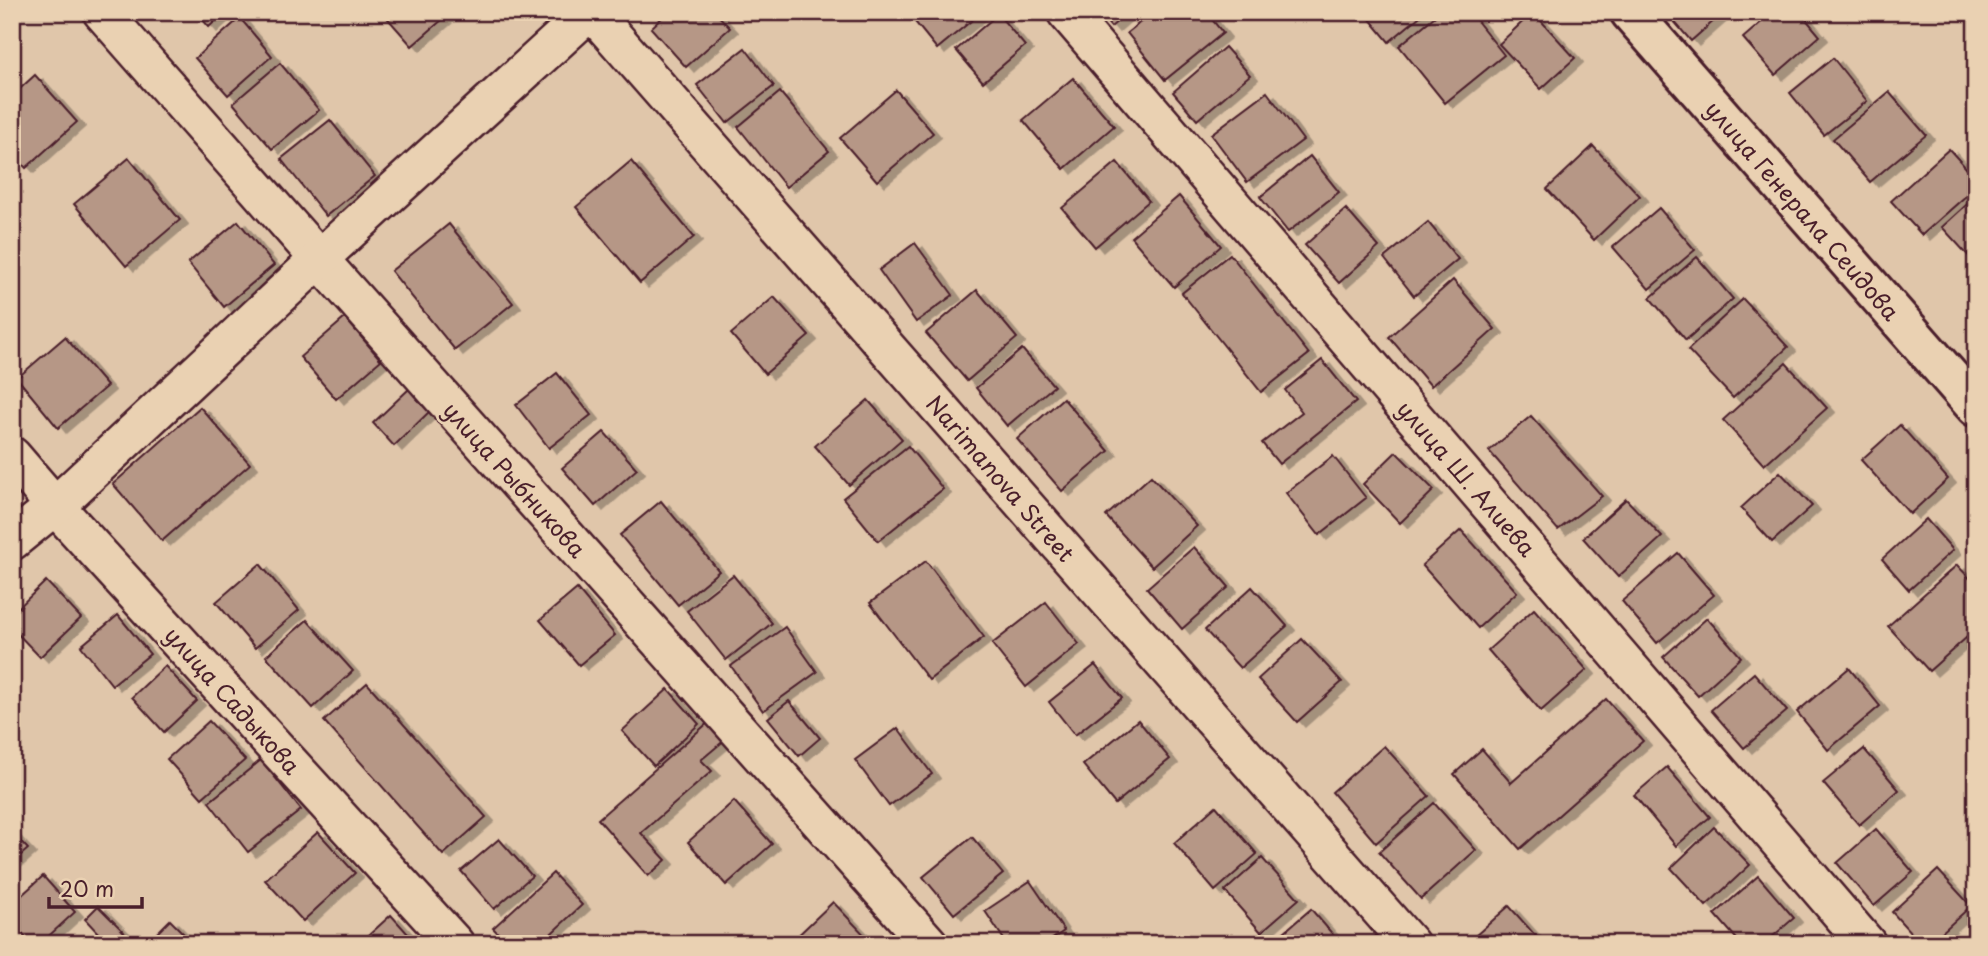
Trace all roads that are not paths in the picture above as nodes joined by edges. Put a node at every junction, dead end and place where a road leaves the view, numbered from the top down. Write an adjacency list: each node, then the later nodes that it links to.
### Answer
1 (102, 12): 5 (street, улица Рыбникова)
2 (590, 12): 5 (street); 12 (street, Narimanova Street)
3 (1066, 12): 13 (street, улица Ш. Алиева)
4 (1630, 12): 6 (street, улица Генерала Сеидова)
5 (319, 259): 8 (street); 11 (street, улица Рыбникова)
6 (1976, 407)
7 (12, 456): 8 (street, улица Садыкова)
8 (55, 506): 9 (street); 10 (street, улица Садыкова)
9 (12, 541)
10 (455, 944)
11 (929, 944)
12 (1410, 944)
13 (1867, 944)

